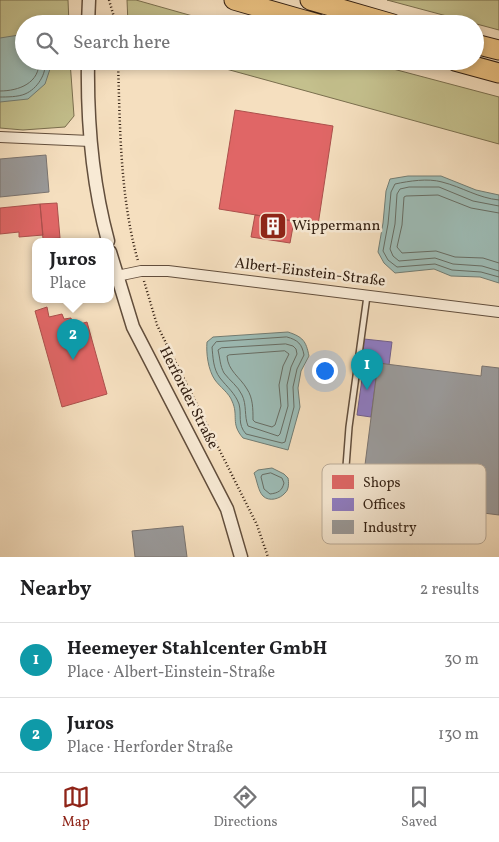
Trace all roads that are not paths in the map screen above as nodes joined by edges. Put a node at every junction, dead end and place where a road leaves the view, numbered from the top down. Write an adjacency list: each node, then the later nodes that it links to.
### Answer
1 (89, 0): 4 (street)
2 (234, 0): 5 (highway)
3 (310, 0): 6 (highway)
4 (88, 15)
5 (286, 15)
6 (361, 15)
7 (484, 46): 8 (highway)
8 (499, 50)
9 (484, 69): 11 (highway)
10 (88, 70): 13 (street)
11 (499, 73)
12 (0, 137): 13 (street)
13 (90, 141): 14 (street)
14 (107, 238)
15 (114, 266): 16 (street, Herforder Straße)
16 (117, 276): 17 (street, Albert-Einstein-Straße); 20 (street, Herforder Straße)
17 (367, 296): 18 (street, Albert-Einstein-Straße); 19 (lane)
18 (499, 312)
19 (347, 464)
20 (241, 557)

